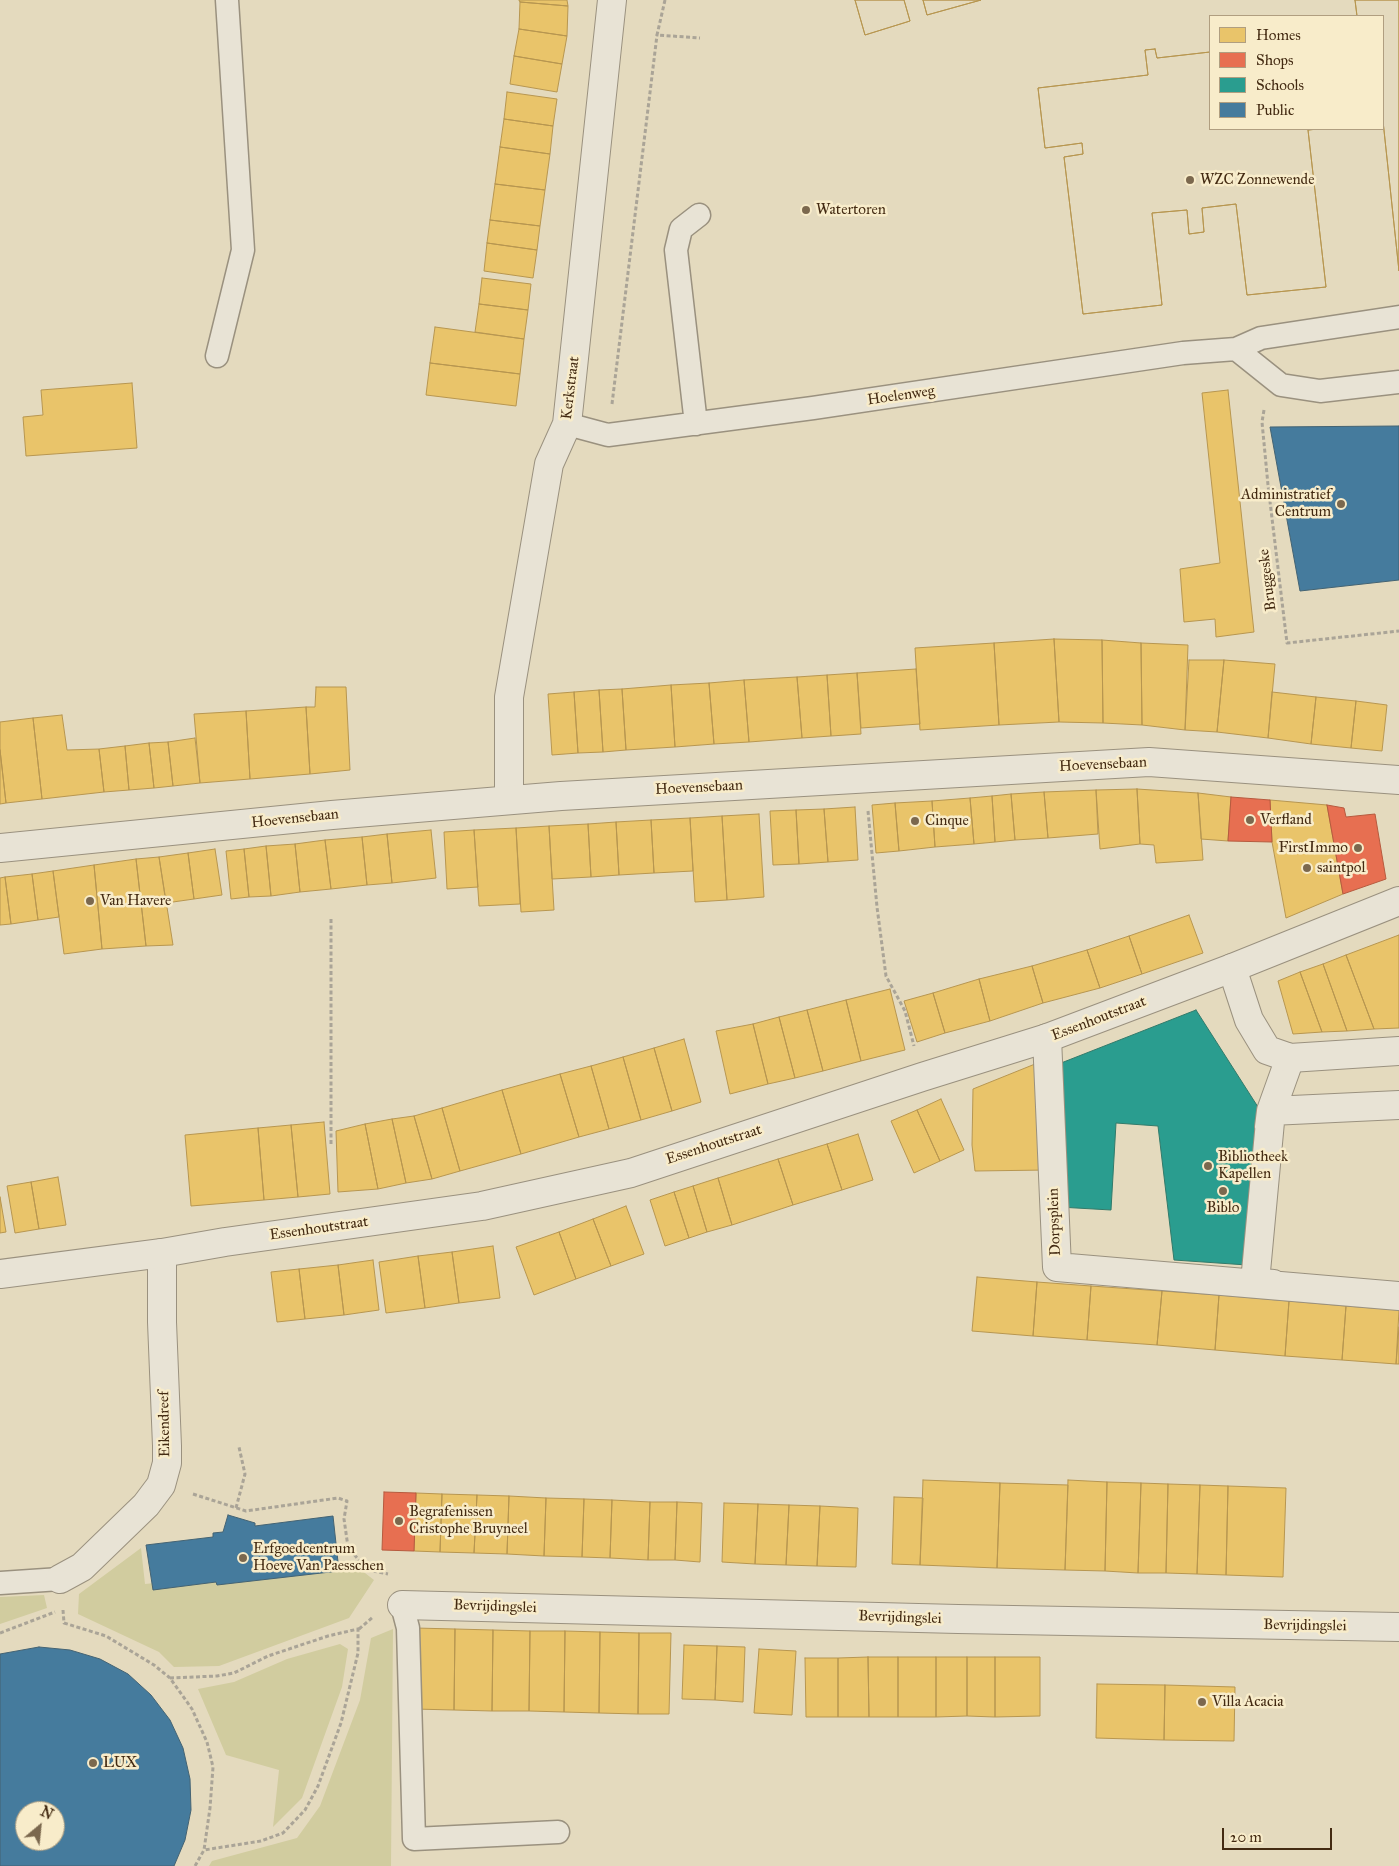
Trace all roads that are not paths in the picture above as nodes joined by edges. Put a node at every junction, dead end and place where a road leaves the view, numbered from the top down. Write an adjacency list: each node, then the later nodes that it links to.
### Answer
1 (227, 0): 6 (lane)
2 (612, 0): 8 (street, Kerkstraat)
3 (699, 215): 9 (lane)
4 (1399, 317): 5 (lane, Hoelenweg)
5 (1236, 349): 7 (lane); 9 (lane, Hoelenweg)
6 (217, 356)
7 (1399, 382)
8 (567, 424): 9 (lane, Hoelenweg); 11 (street, Kerkstraat)
9 (696, 424)
10 (1399, 780): 11 (street, Hoevensebaan)
11 (510, 800): 12 (street, Hoevensebaan)
12 (0, 848)
13 (1399, 901): 14 (street, Essenhoutstraat)
14 (1232, 968): 15 (street, Essenhoutstraat); 17 (street)
15 (1047, 1038): 20 (street, Essenhoutstraat); 22 (street, Dorpsplein)
16 (1399, 1050): 17 (street)
17 (1290, 1058): 19 (street)
18 (1399, 1105): 19 (street)
19 (1271, 1111): 22 (street)
20 (162, 1253): 21 (street, Essenhoutstraat); 24 (street, Eikendreef)
21 (0, 1274)
22 (1255, 1282): 23 (street, Dorpsplein)
23 (1399, 1296)
24 (60, 1579): 25 (lane)
25 (0, 1583)
26 (402, 1605): 27 (street, Bevrijdingslei); 28 (lane)
27 (1399, 1627)
28 (558, 1832)

